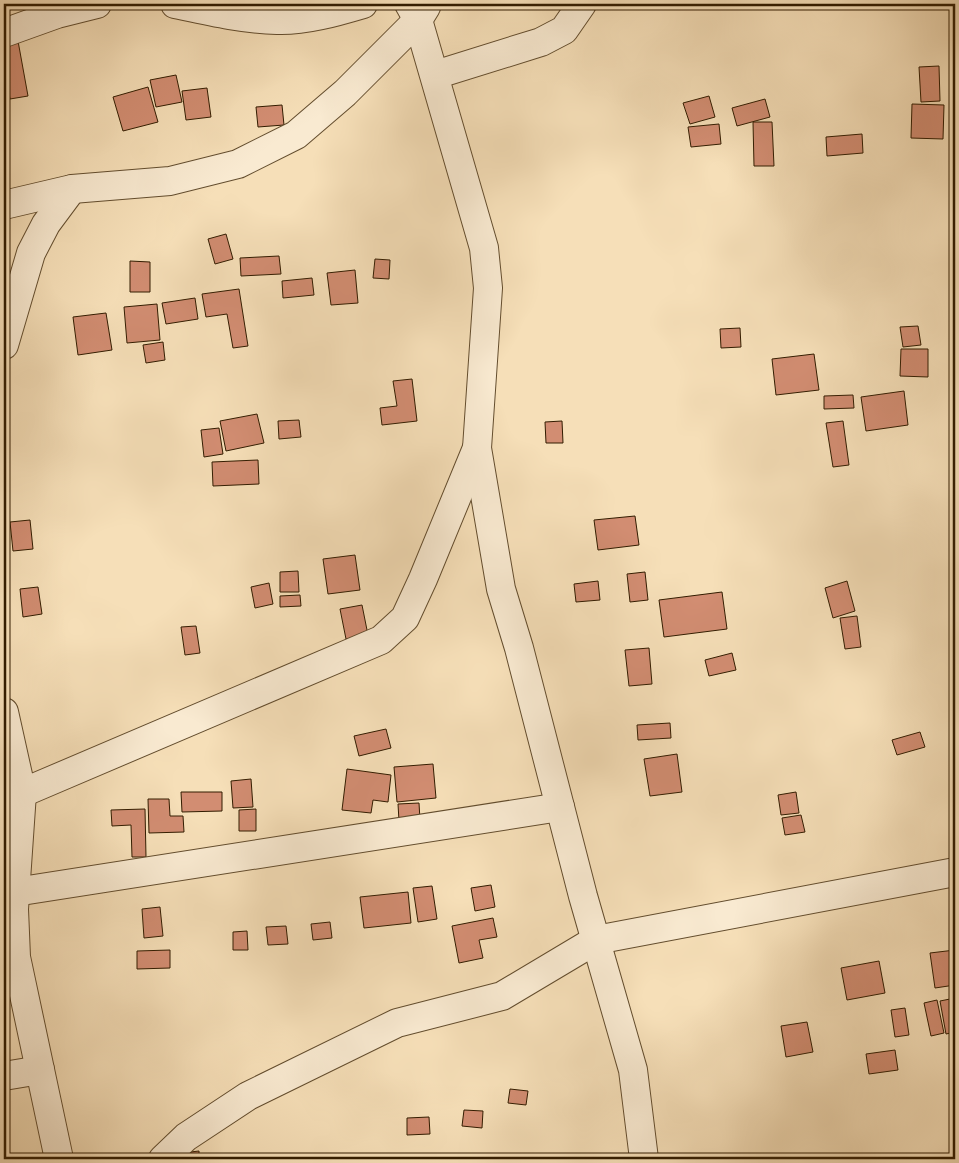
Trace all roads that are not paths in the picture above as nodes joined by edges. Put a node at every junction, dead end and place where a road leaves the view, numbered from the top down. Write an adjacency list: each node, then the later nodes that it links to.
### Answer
1 (96, 4): 6 (street)
2 (175, 4): 3 (street)
3 (364, 4)
4 (586, 5): 7 (street)
5 (419, 9): 7 (street); 8 (street)
6 (4, 33)
7 (435, 75): 11 (street)
8 (72, 190): 9 (street); 10 (street)
9 (4, 206)
10 (4, 345)
11 (477, 448): 13 (street); 14 (street)
12 (4, 721): 13 (street)
13 (22, 793): 16 (street)
14 (560, 807): 16 (street); 17 (street)
15 (955, 872): 17 (street)
16 (15, 892): 18 (street)
17 (596, 940): 21 (street); 22 (street)
18 (40, 1070): 19 (street); 20 (street)
19 (4, 1076)
20 (59, 1159)
21 (163, 1159)
22 (644, 1159)

